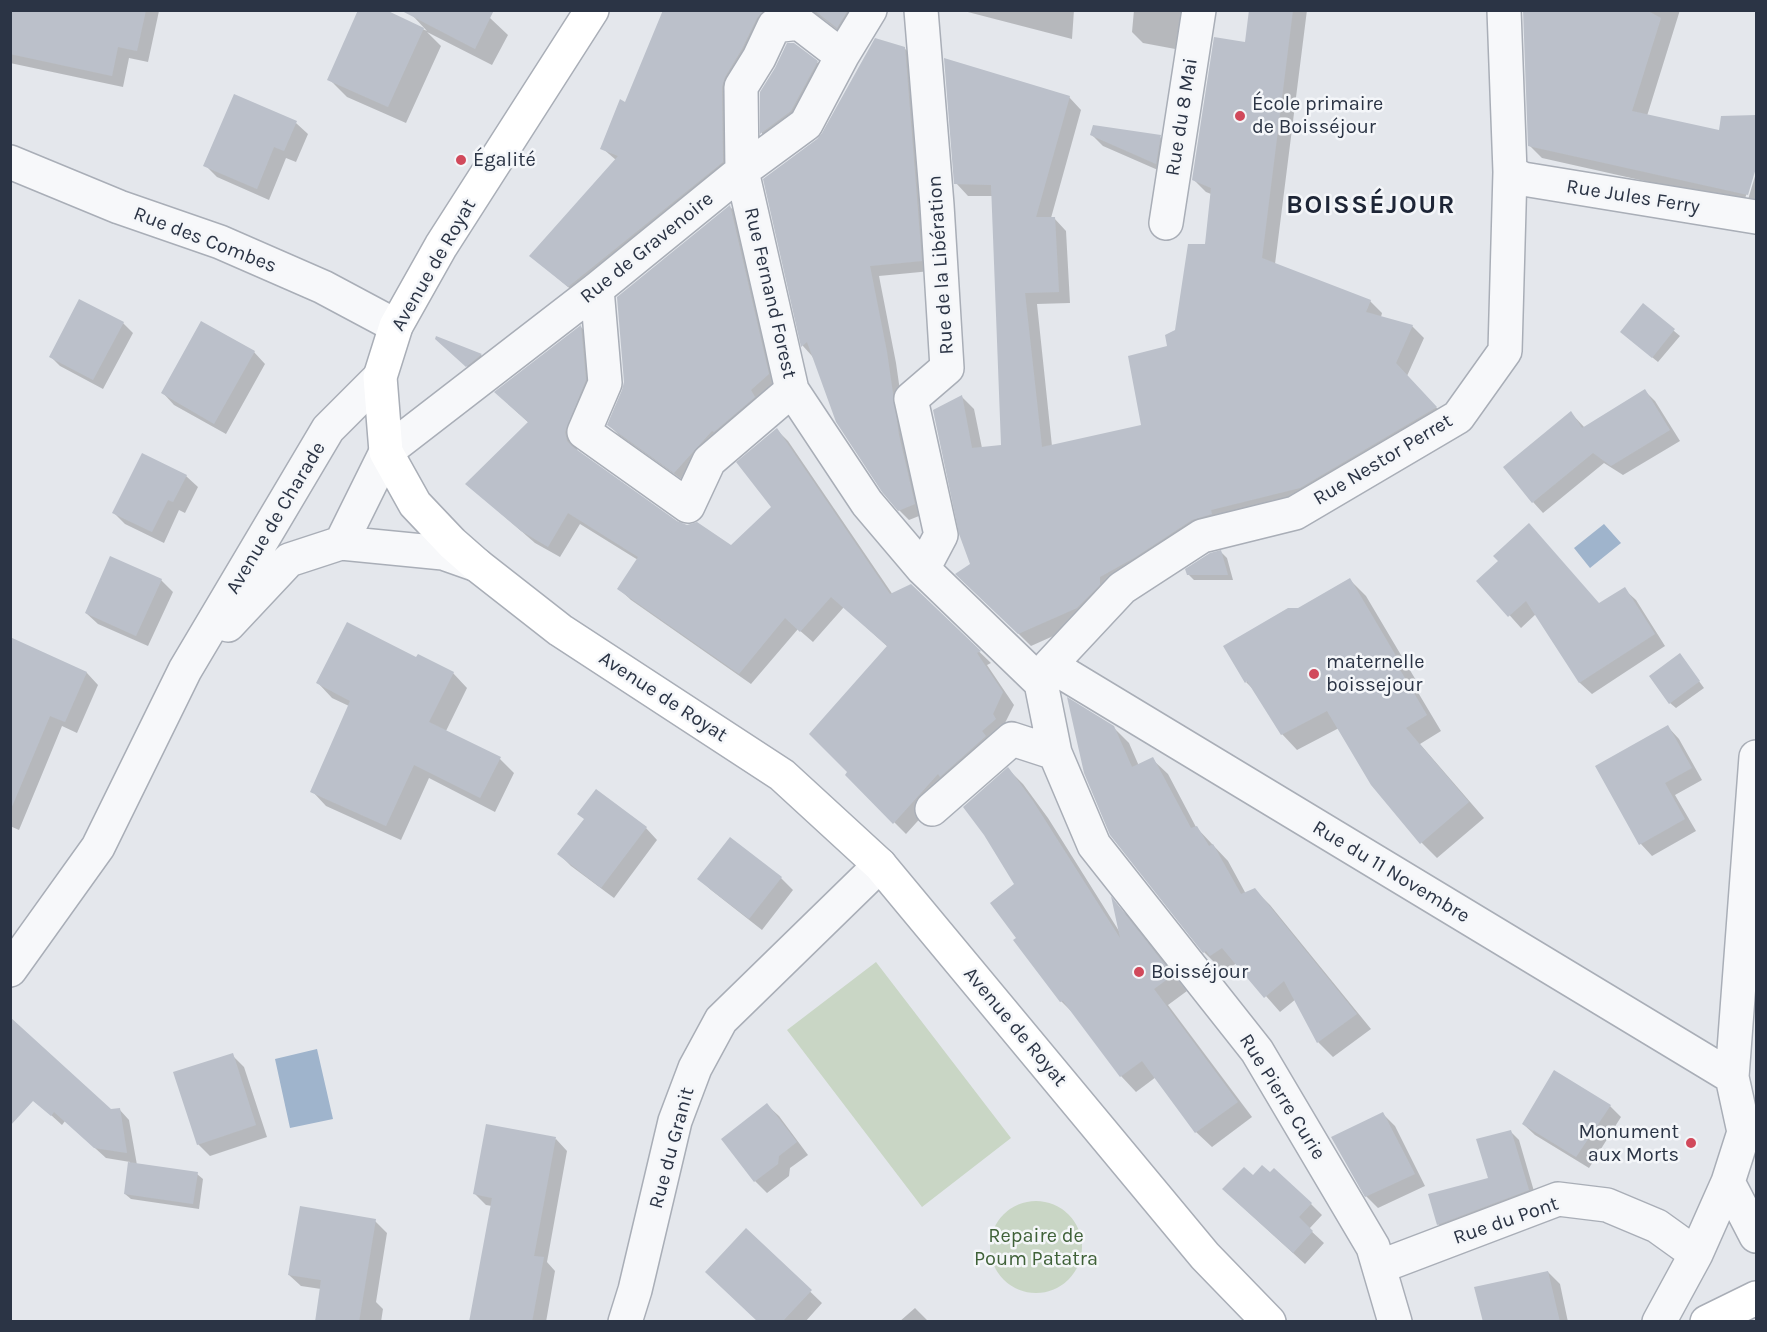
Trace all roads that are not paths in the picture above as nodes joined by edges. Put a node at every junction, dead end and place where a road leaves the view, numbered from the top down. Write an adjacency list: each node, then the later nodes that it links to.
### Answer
1 (592, 10): 13 (main road, Avenue de Royat)
2 (870, 10): 6 (street, Rue de Gravenoire)
3 (921, 10): 19 (street, Rue de la Libération)
4 (1199, 10): 11 (street, Rue du 8 Mai)
5 (1504, 10): 9 (street, Rue Nestor Perret)
6 (842, 56): 8 (street, Rue de Gravenoire); 8 (street, Rue Fernand Forest)
7 (10, 162): 13 (street, Rue des Combes)
8 (742, 171): 12 (street, Rue de Gravenoire); 15 (street, Rue Fernand Forest)
9 (1510, 172): 10 (street, Rue Jules Ferry); 21 (street, Rue Nestor Perret)
10 (1756, 217)
11 (1166, 223)
12 (597, 289): 15 (street); 16 (street, Rue de Gravenoire)
13 (396, 326): 14 (main road, Avenue de Royat)
14 (380, 377): 16 (main road, Avenue de Royat); 20 (street, Avenue de Charade)
15 (792, 390): 19 (street, Rue Fernand Forest)
16 (386, 452): 17 (street); 18 (main road, Avenue de Royat)
17 (341, 543): 18 (street, Avenue de Charade); 20 (street, Avenue de Charade)
18 (477, 566): 25 (main road, Avenue de Royat)
19 (923, 569): 21 (street, Rue Fernand Forest)
20 (185, 670): 26 (street, Avenue de Charade)
21 (1045, 674): 22 (street, Rue Pierre Curie); 27 (street, Rue du 11 Novembre)
22 (1055, 753): 24 (street); 32 (street, Rue Pierre Curie)
23 (1756, 757): 27 (street)
24 (932, 809)
25 (880, 865): 34 (street, Rue du Granit); 35 (main road, Avenue de Royat)
26 (12, 966)
27 (1732, 1077): 28 (street)
28 (1750, 1137): 29 (street)
29 (1728, 1182): 30 (street); 31 (street)
30 (1756, 1236)
31 (1696, 1254): 32 (street, Rue du Pont); 37 (street)
32 (1379, 1267): 36 (street, Rue Pierre Curie)
33 (1756, 1298): 38 (main road)
34 (625, 1322)
35 (1269, 1322)
36 (1395, 1322)
37 (1659, 1322)
38 (1707, 1322)

